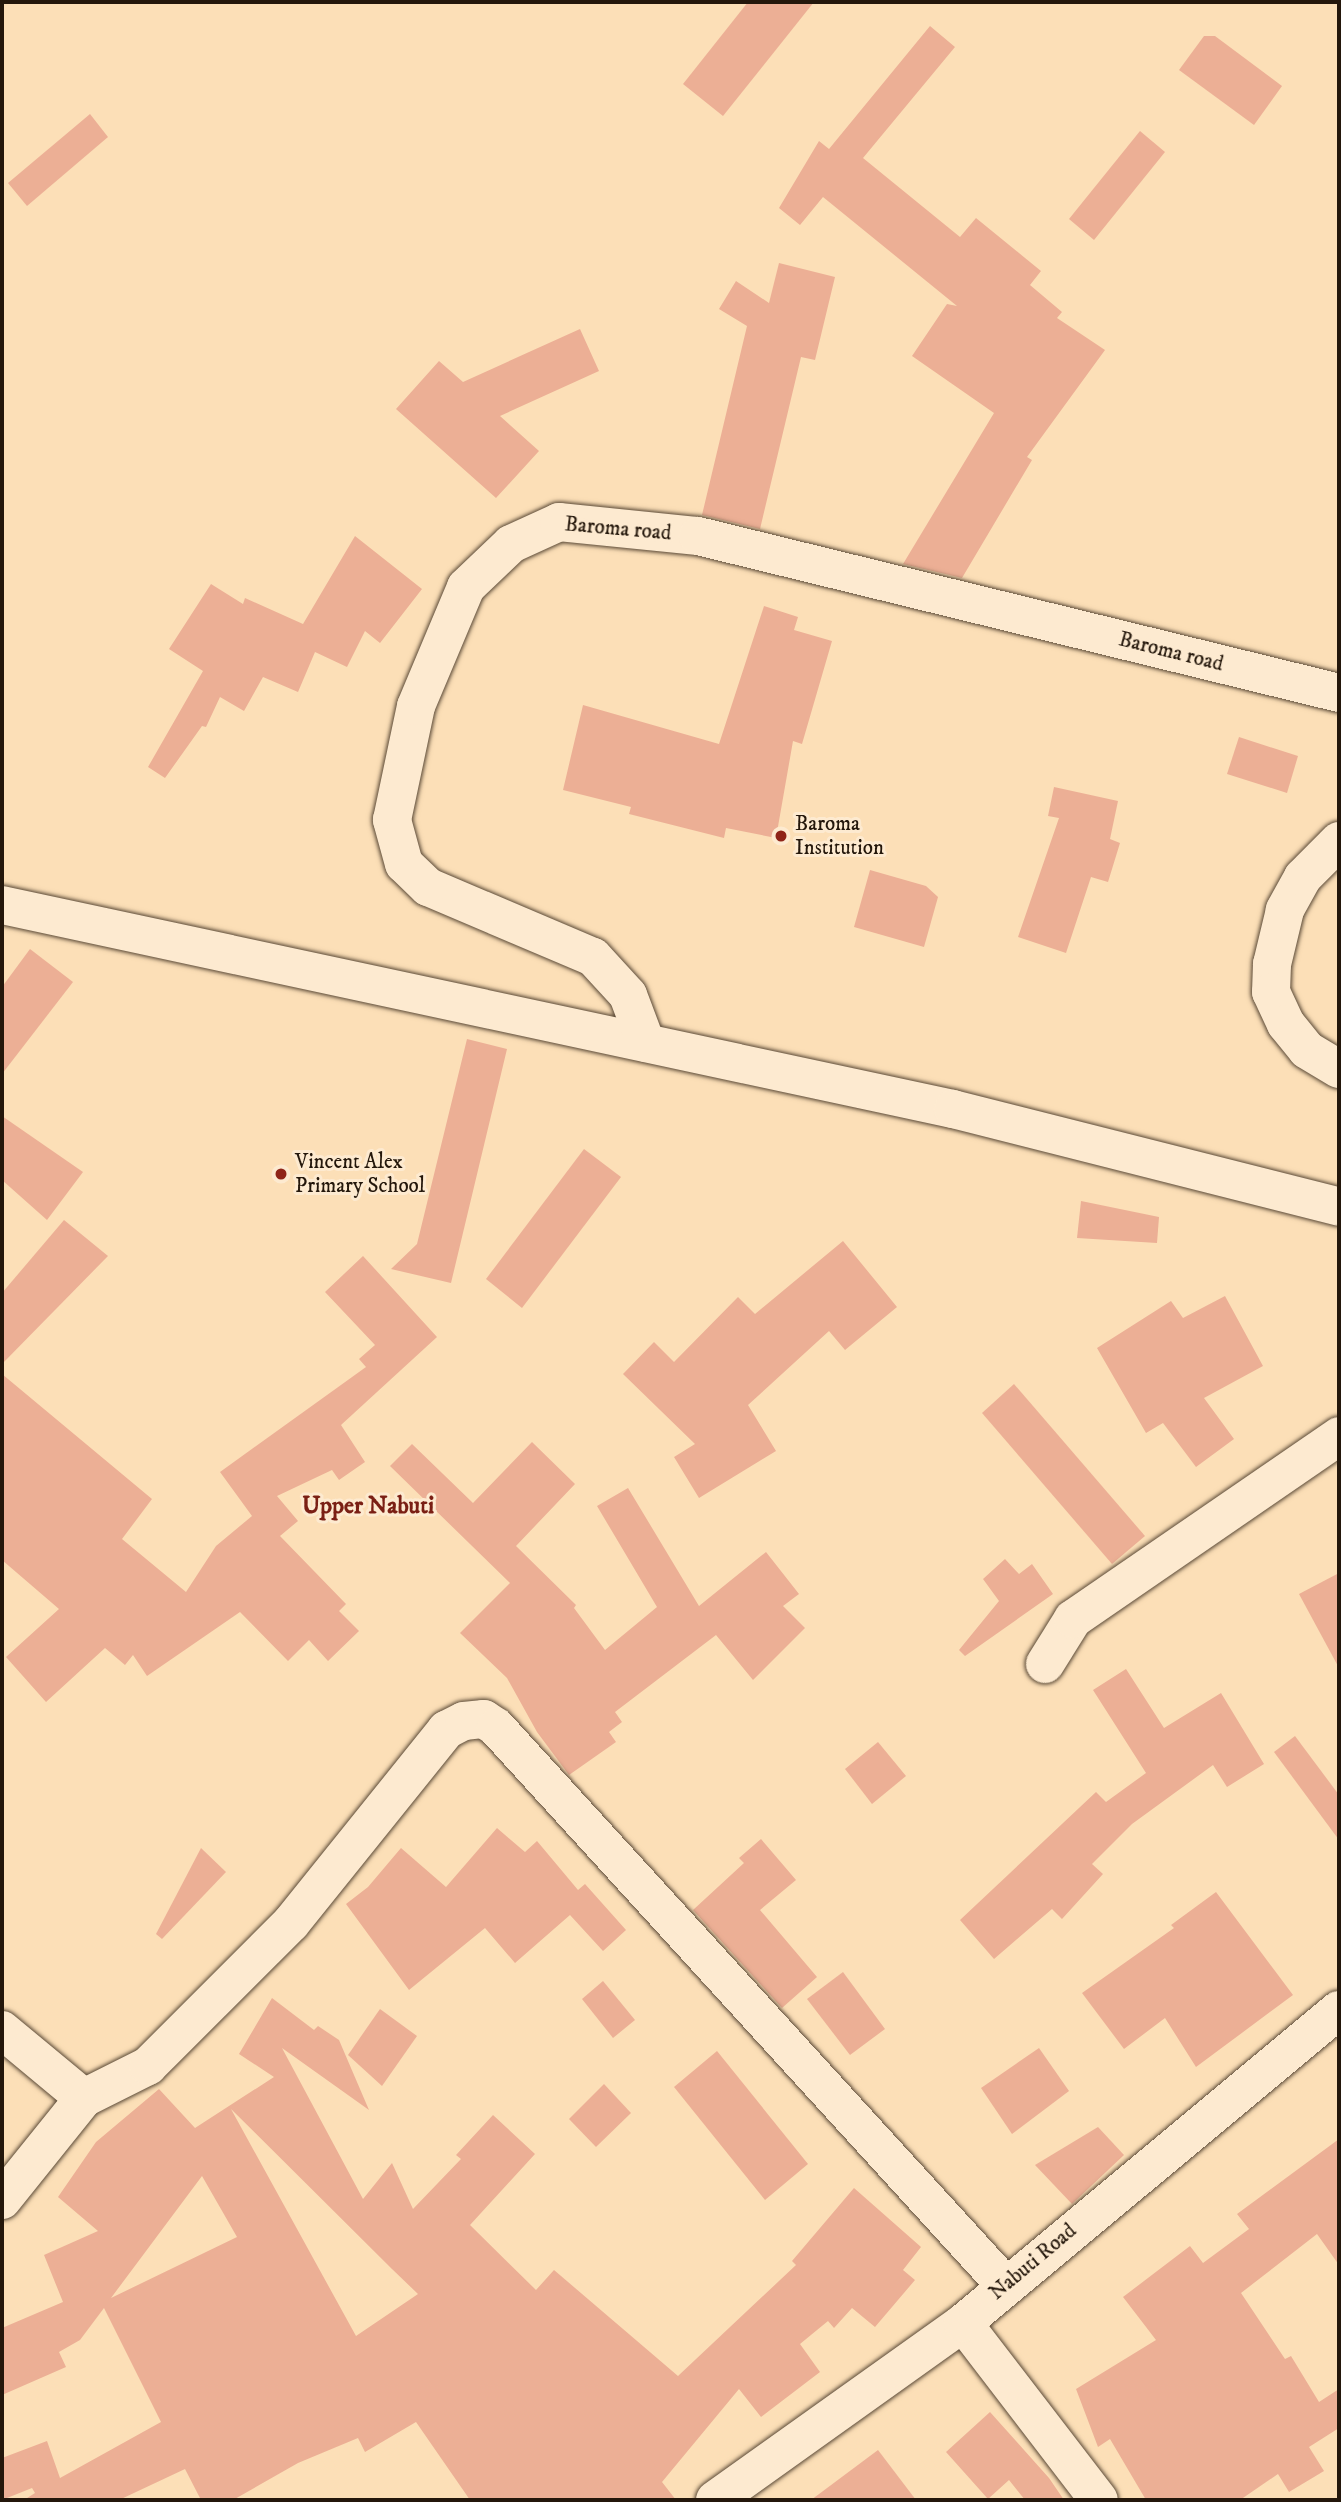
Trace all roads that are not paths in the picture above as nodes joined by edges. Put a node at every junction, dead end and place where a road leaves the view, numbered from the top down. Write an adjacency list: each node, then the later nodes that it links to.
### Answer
1 (1339, 693): 4 (street, Baroma road)
2 (1339, 841): 5 (street)
3 (2, 905): 4 (street)
4 (646, 1043): 6 (street)
5 (1339, 1069)
6 (1339, 1207)
7 (1339, 1436): 8 (street)
8 (1045, 1664)
9 (1339, 2010): 13 (street, Nabuti Road)
10 (2, 2030): 11 (street)
11 (84, 2098): 12 (street); 13 (street)
12 (2, 2200)
13 (1004, 2284): 14 (street, Nabuti Road)
14 (963, 2322): 15 (street, Nabuti Road); 16 (street)
15 (715, 2500)
16 (1100, 2500)

